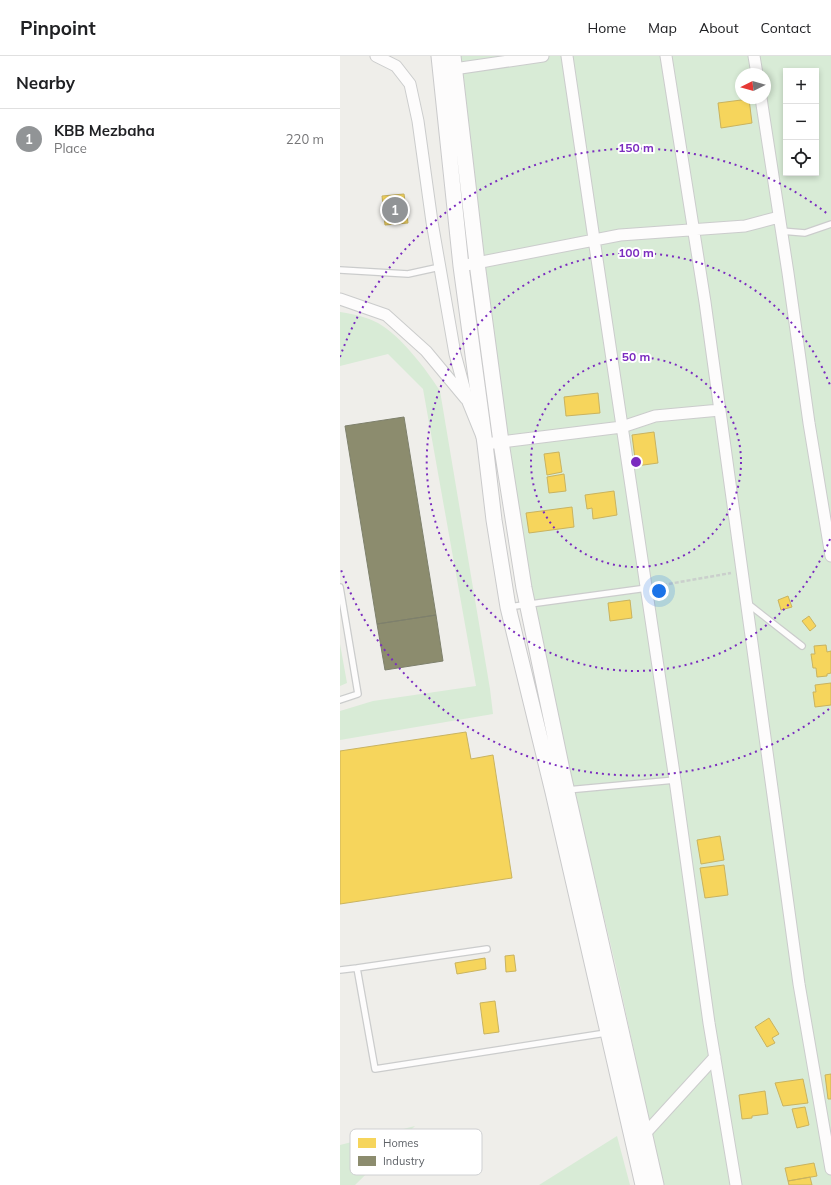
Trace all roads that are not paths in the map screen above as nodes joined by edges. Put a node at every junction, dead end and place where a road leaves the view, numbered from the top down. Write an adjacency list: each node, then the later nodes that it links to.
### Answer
1 (376, 56): 16 (street)
2 (543, 56): 6 (street)
3 (567, 56): 13 (street)
4 (666, 56): 11 (street)
5 (754, 56): 7 (street)
6 (447, 63): 14 (main road); 15 (main road)
7 (756, 68)
8 (762, 104): 9 (street)
9 (779, 217): 11 (street); 12 (street)
10 (831, 224): 12 (lane)
11 (694, 230): 13 (street); 20 (street)
12 (782, 231): 24 (street)
13 (594, 239): 14 (street); 21 (street)
14 (477, 263): 15 (street); 22 (main road)
15 (461, 266): 23 (main road)
16 (440, 267): 17 (lane); 19 (street)
17 (340, 270)
18 (340, 299): 19 (street)
19 (468, 402): 23 (street)
20 (720, 410): 21 (street); 27 (street)
21 (622, 427): 22 (street); 26 (street)
22 (501, 442): 23 (street); 28 (main road)
23 (486, 444): 29 (main road)
24 (831, 556)
25 (340, 587): 31 (lane)
26 (647, 588): 28 (lane); 32 (street)
27 (746, 602): 30 (lane); 41 (street)
28 (527, 605): 29 (lane); 33 (main road)
29 (508, 607): 33 (main road)
30 (802, 646)
31 (340, 700)
32 (675, 780): 33 (lane); 38 (street)
33 (560, 791): 37 (main road); 39 (main road)
34 (487, 949): 35 (lane)
35 (357, 968): 36 (lane); 37 (lane)
36 (340, 970)
37 (609, 1032): 40 (main road)
38 (715, 1057): 39 (street); 44 (street)
39 (645, 1135): 40 (street); 43 (main road)
40 (634, 1146): 42 (main road)
41 (831, 1169)
42 (643, 1185)
43 (656, 1185)
44 (736, 1185)

